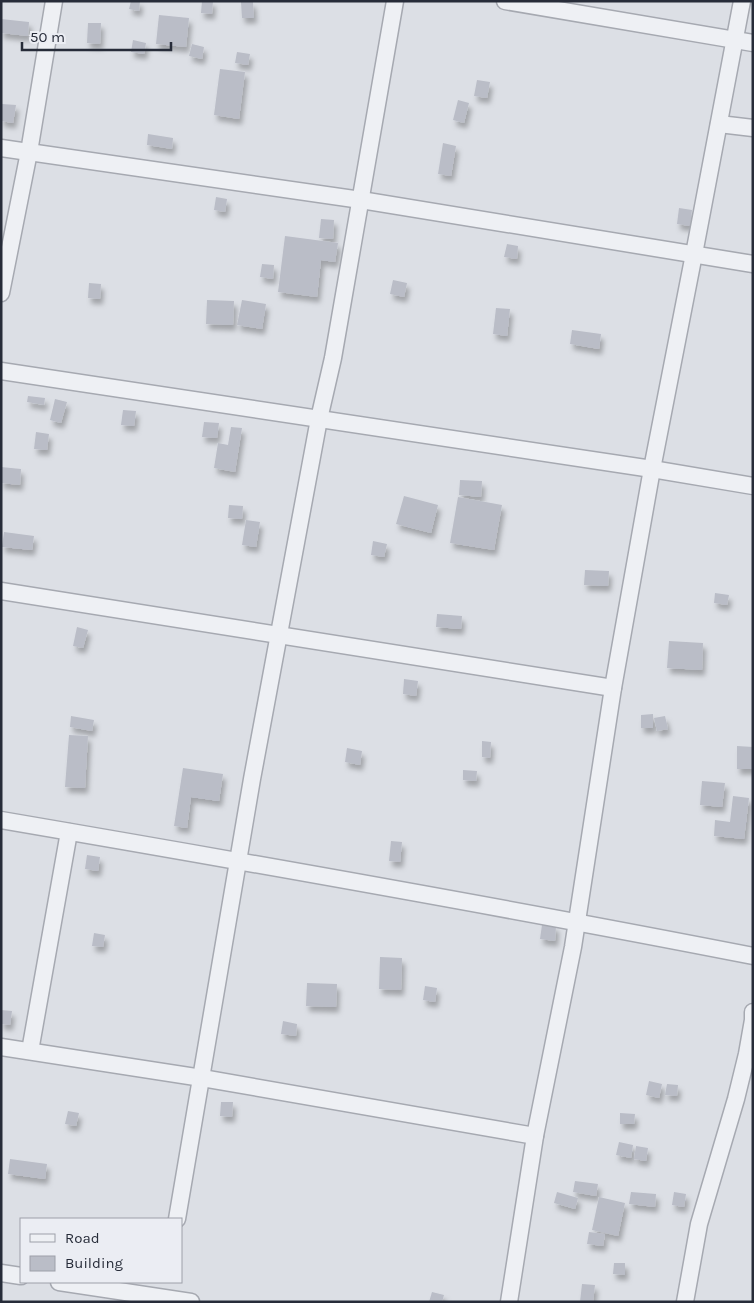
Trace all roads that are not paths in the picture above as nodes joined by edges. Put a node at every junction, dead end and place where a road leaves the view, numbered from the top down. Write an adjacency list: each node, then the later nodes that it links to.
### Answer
1 (54, 1): 10 (street)
2 (395, 1): 11 (street)
3 (504, 1): 5 (street)
4 (742, 1): 5 (street)
5 (734, 39): 6 (street); 7 (street)
6 (753, 43)
7 (719, 124): 8 (street); 12 (street)
8 (753, 128)
9 (1, 148): 10 (street)
10 (28, 152): 11 (street); 14 (street)
11 (361, 200): 12 (street); 16 (street)
12 (694, 254): 13 (street); 17 (street)
13 (753, 264)
14 (1, 293)
15 (1, 372): 16 (street)
16 (320, 419): 17 (street); 20 (street)
17 (652, 470): 18 (street); 21 (street)
18 (753, 486)
19 (1, 591): 20 (street)
20 (280, 635): 21 (street); 24 (street)
21 (613, 688): 25 (street)
22 (1, 820): 23 (street)
23 (69, 832): 24 (street); 29 (street)
24 (238, 860): 25 (street); 30 (street)
25 (577, 921): 26 (street); 31 (street)
26 (753, 956)
27 (753, 1012): 39 (street)
28 (1, 1047): 29 (street)
29 (30, 1051): 30 (street)
30 (202, 1078): 31 (street); 32 (street)
31 (535, 1136): 38 (street)
32 (177, 1218)
33 (1, 1273): 34 (street)
34 (20, 1276)
35 (68, 1283): 36 (street)
36 (166, 1294): 37 (street)
37 (190, 1302)
38 (509, 1302)
39 (685, 1302)

